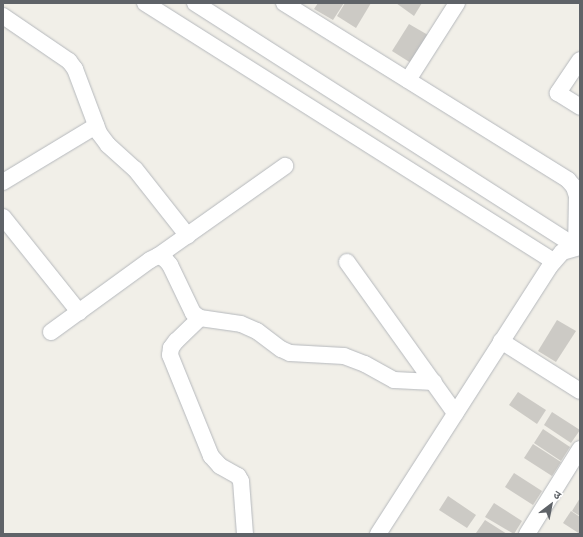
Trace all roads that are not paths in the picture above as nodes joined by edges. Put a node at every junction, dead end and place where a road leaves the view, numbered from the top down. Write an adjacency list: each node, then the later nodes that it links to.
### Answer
1 (145, 3): 16 (street)
2 (196, 3): 14 (street)
3 (284, 3): 7 (street)
4 (457, 3): 7 (street)
5 (3, 16): 9 (street)
6 (580, 60): 8 (street)
7 (408, 80): 14 (street)
8 (580, 107)
9 (96, 126): 11 (street); 13 (street)
10 (286, 166): 13 (street)
11 (3, 182)
12 (3, 217): 18 (street)
13 (188, 236): 15 (street)
14 (578, 247): 16 (street)
15 (158, 256): 18 (street); 19 (street)
16 (554, 261): 21 (street)
17 (347, 262): 22 (street)
18 (79, 312): 20 (street)
19 (200, 318): 22 (street); 26 (street)
20 (51, 332)
21 (502, 341): 23 (street); 24 (street)
22 (434, 382): 24 (street)
23 (580, 390)
24 (455, 413): 27 (street)
25 (580, 449): 28 (street)
26 (245, 534)
27 (378, 534)
28 (527, 534)

